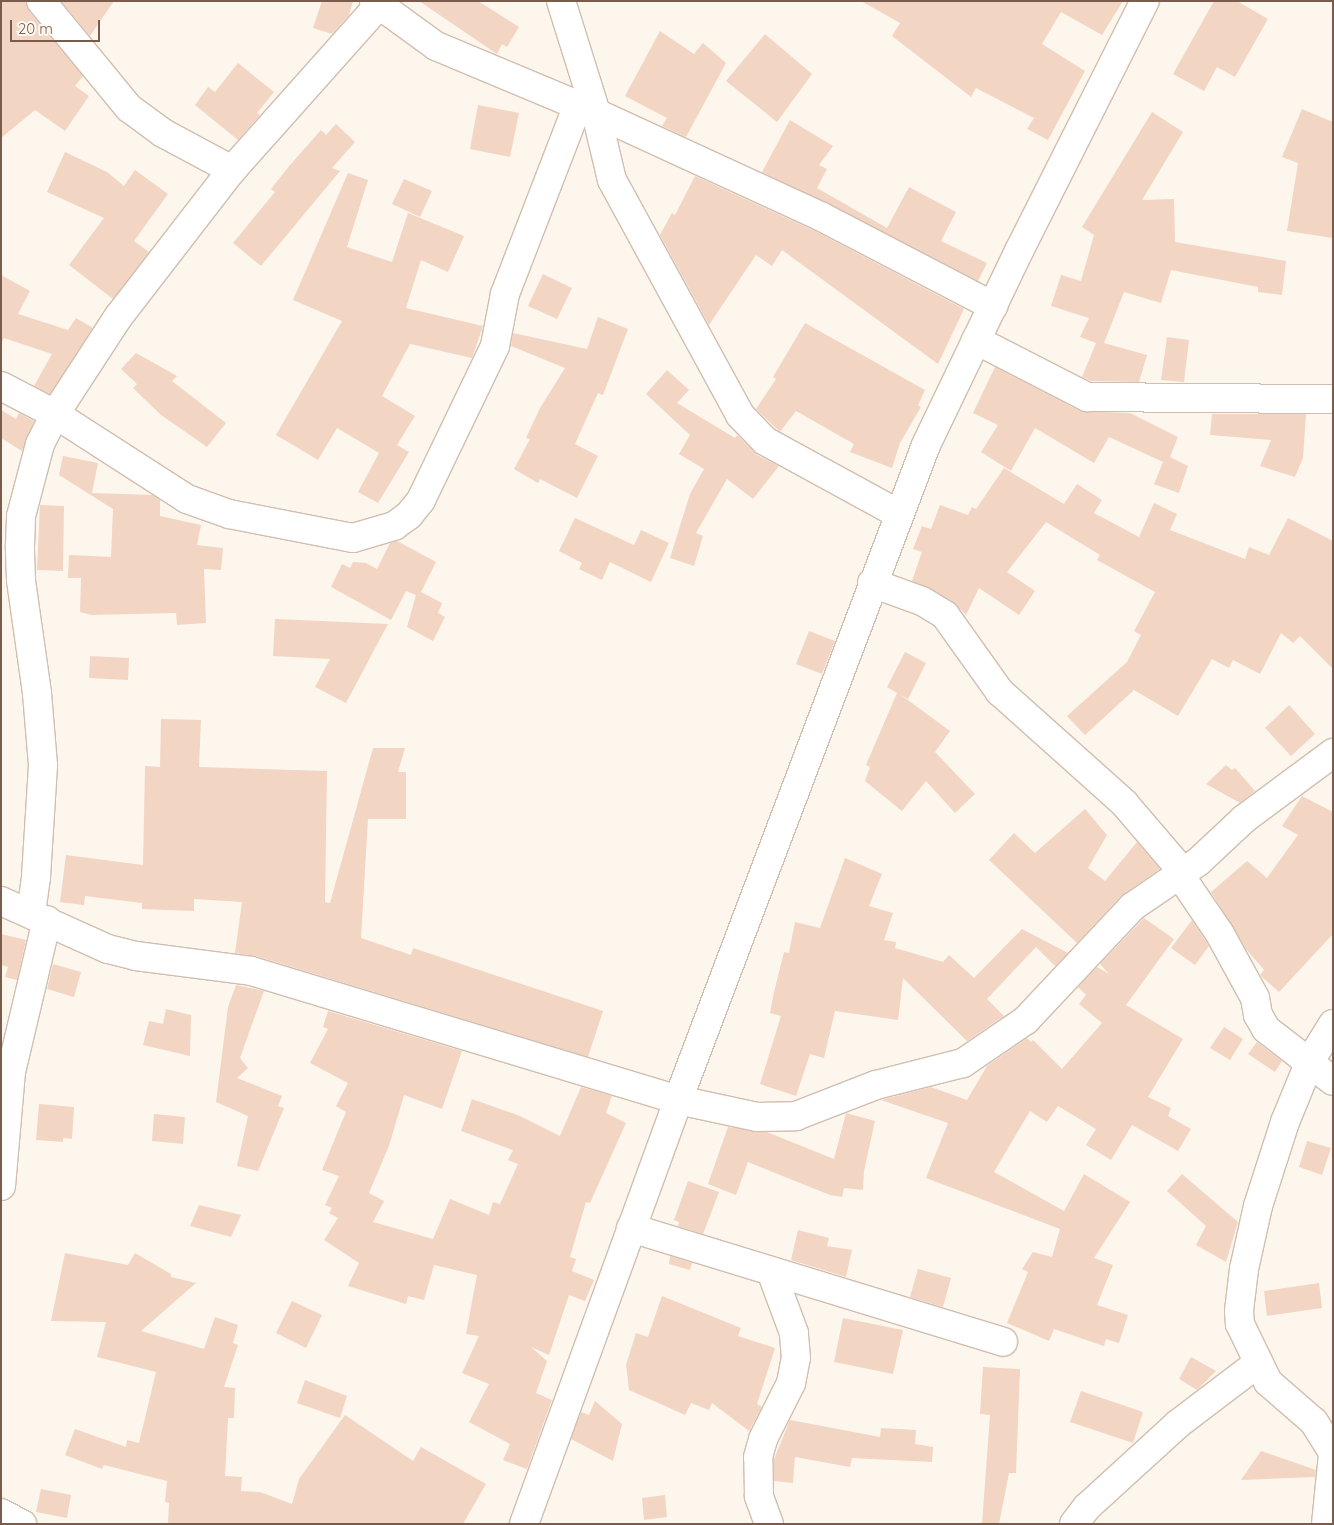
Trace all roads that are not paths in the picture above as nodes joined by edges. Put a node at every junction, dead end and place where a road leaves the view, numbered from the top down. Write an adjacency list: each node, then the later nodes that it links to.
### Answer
1 (41, 1): 6 (street)
2 (561, 1): 5 (street)
3 (1145, 1): 7 (street)
4 (377, 3): 5 (street); 6 (street)
5 (587, 109): 7 (street); 11 (street); 12 (street)
6 (232, 170): 11 (street)
7 (993, 306): 8 (street)
8 (976, 340): 10 (street); 12 (street)
9 (1, 386): 11 (street)
10 (1333, 399)
11 (55, 414): 17 (street)
12 (898, 514): 13 (street)
13 (872, 583): 15 (street); 21 (street)
14 (1333, 753): 15 (street)
15 (1182, 871): 19 (street); 21 (street)
16 (1, 901): 17 (street)
17 (39, 917): 21 (street); 22 (street)
18 (1333, 1024): 19 (street)
19 (1310, 1061): 20 (street); 26 (street)
20 (1333, 1081)
21 (678, 1100): 23 (street)
22 (2, 1173)
23 (631, 1228): 24 (street); 30 (street)
24 (771, 1271): 25 (street); 31 (street)
25 (1003, 1342)
26 (1258, 1363): 27 (street); 32 (street)
27 (1333, 1454): 33 (street)
28 (1, 1513): 29 (street)
29 (22, 1524)
30 (524, 1524)
31 (768, 1524)
32 (1074, 1524)
33 (1326, 1524)

